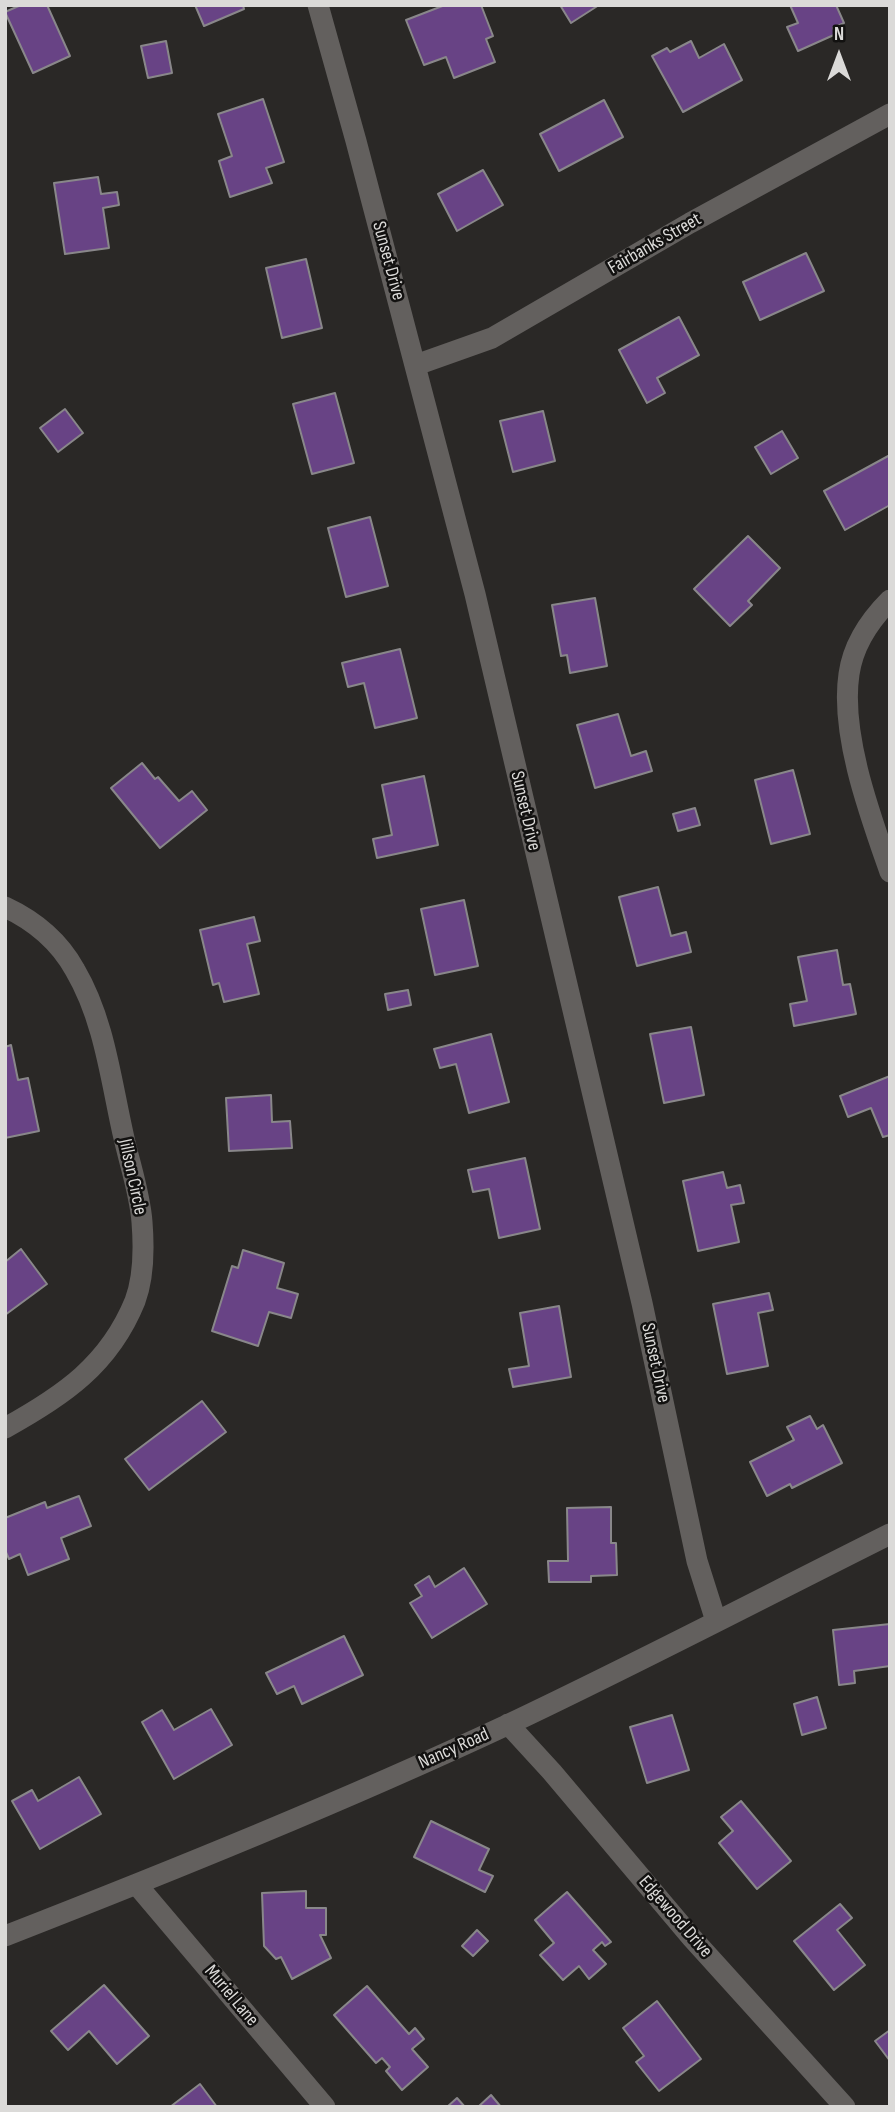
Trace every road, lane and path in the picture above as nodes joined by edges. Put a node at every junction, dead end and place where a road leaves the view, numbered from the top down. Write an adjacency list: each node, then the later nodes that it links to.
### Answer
1 (318, 5): 3 (street, Sunset Drive)
2 (890, 114): 3 (street, Fairbanks Street)
3 (416, 365): 9 (street, Sunset Drive)
4 (890, 600): 5 (street)
5 (890, 872)
6 (5, 907): 7 (street, Jillson Circle)
7 (5, 1429)
8 (890, 1534): 9 (street, Nancy Road)
9 (716, 1621): 10 (street, Nancy Road)
10 (508, 1724): 11 (street, Nancy Road); 14 (street, Edgewood Drive)
11 (137, 1885): 12 (street, Nancy Road); 13 (street, Muriel Lane)
12 (5, 1936)
13 (325, 2107)
14 (845, 2107)

